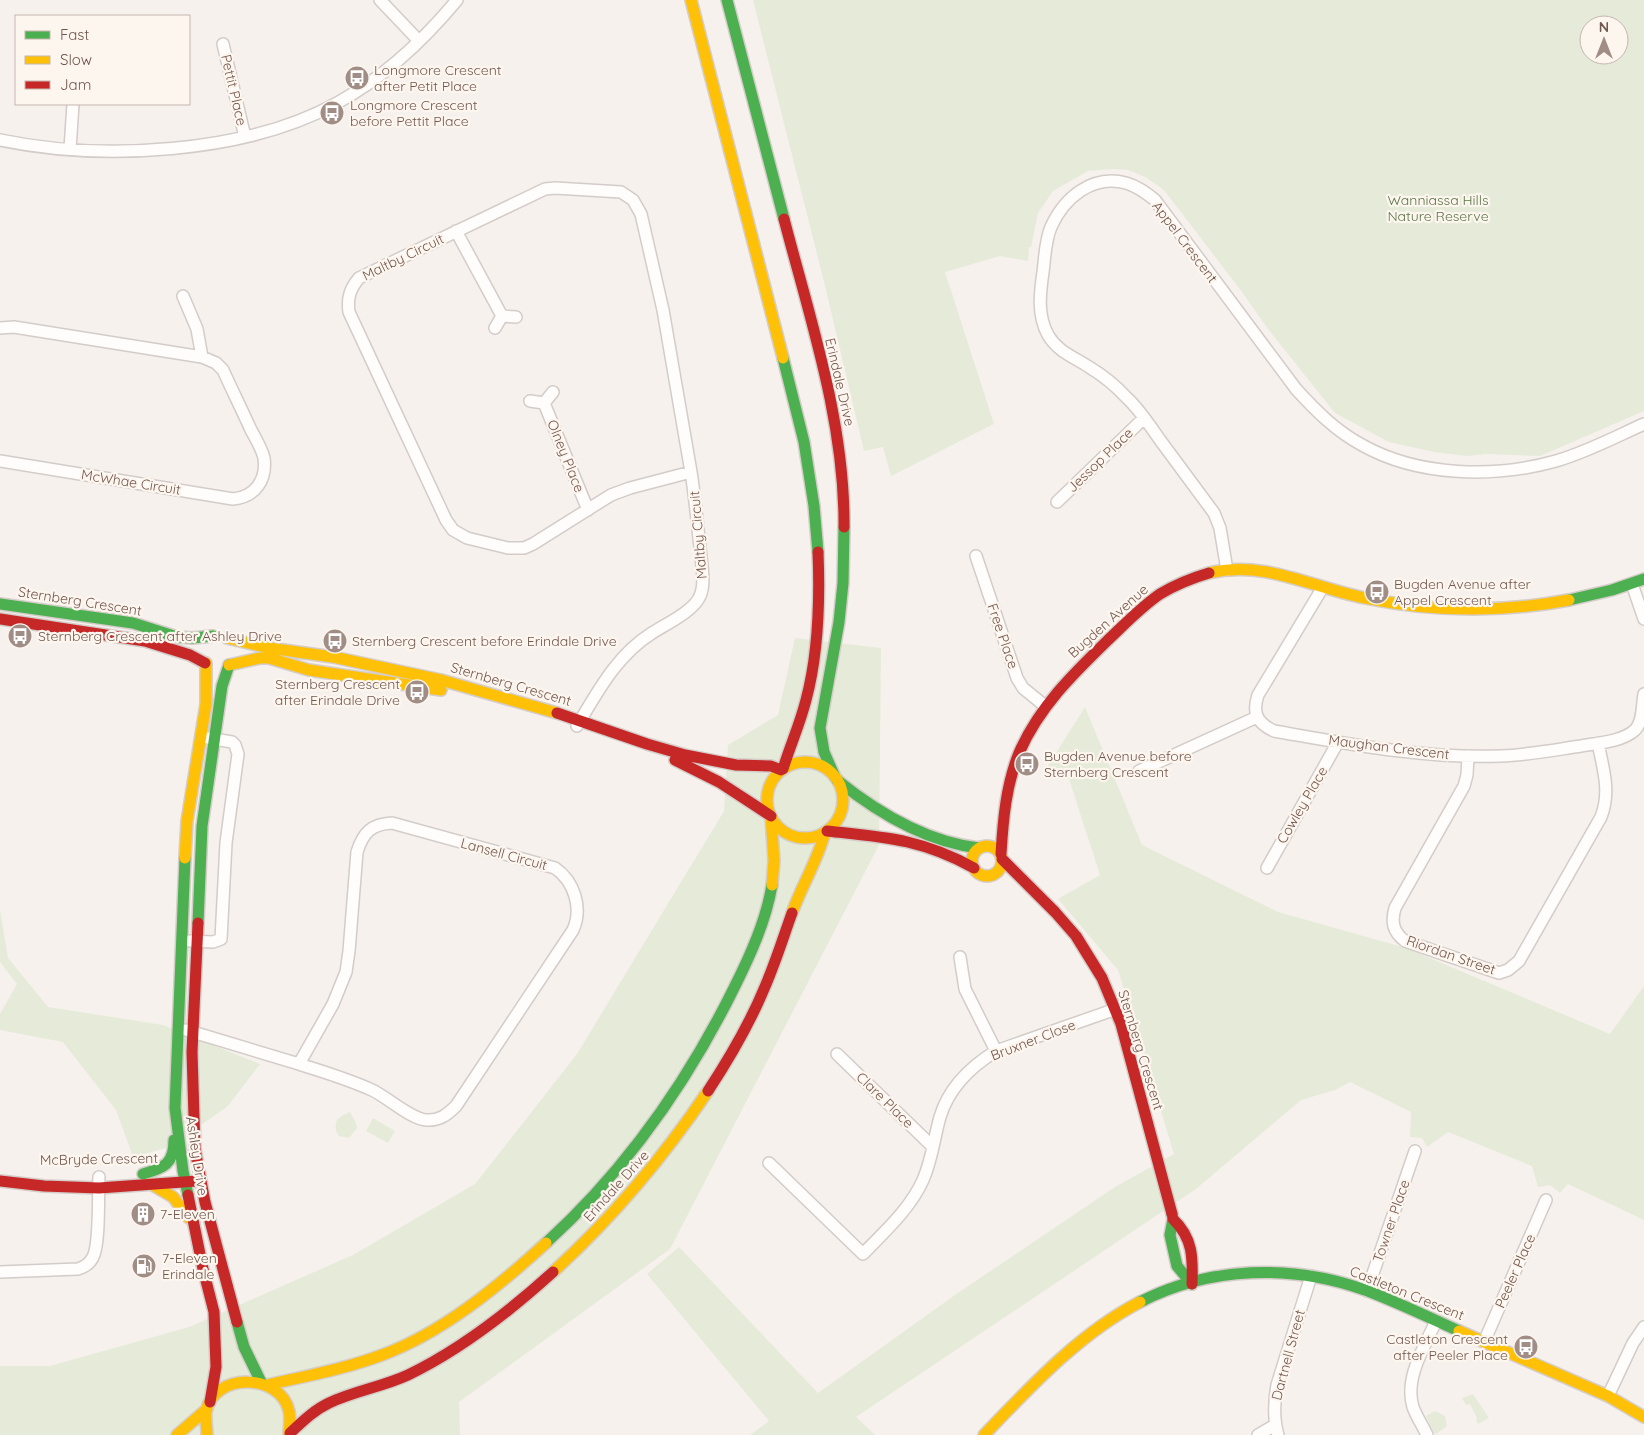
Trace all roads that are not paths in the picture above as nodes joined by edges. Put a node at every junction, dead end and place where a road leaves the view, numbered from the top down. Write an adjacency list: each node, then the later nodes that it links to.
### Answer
1 (380, 0): 5 (street)
2 (457, 0): 5 (street)
3 (691, 0): 49 (street)
4 (727, 0): 51 (street, Erindale Drive)
5 (419, 41): 8 (street)
6 (223, 44): 8 (street, Pettit Place)
7 (73, 105): 10 (street)
8 (244, 137): 10 (street)
9 (0, 140): 10 (street)
10 (70, 149)
11 (456, 231): 13 (street); 24 (street, Maltby Circuit); 26 (street, Maltby Circuit)
12 (183, 296): 17 (street)
13 (502, 316): 14 (street); 16 (street)
14 (516, 317)
15 (0, 328): 17 (street, McWhae Circuit)
16 (495, 328)
17 (202, 357): 23 (street, McWhae Circuit)
18 (553, 392): 20 (street, Olney Place)
19 (530, 401): 20 (street, Olney Place)
20 (544, 403): 26 (street, Olney Place)
21 (1144, 418): 22 (street, Appel Crescent); 25 (street, Jessop Place); 28 (street, Appel Crescent)
22 (1644, 424)
23 (0, 461)
24 (691, 472): 26 (street, Maltby Circuit); 43 (street, Maltby Circuit)
25 (1057, 502)
26 (588, 510)
27 (976, 556): 41 (street, Free Place)
28 (1227, 570): 31 (street, Bugden Avenue); 41 (street, Bugden Avenue)
29 (1644, 579): 30 (street, Bugden Avenue)
30 (1632, 584): 31 (street, Bugden Avenue); 34 (street)
31 (1323, 587): 42 (street)
32 (0, 604): 35 (street, Sternberg Crescent)
33 (0, 619): 37 (street)
34 (1644, 619)
35 (213, 636): 36 (street); 37 (street)
36 (228, 638): 38 (street); 40 (street, Sternberg Crescent)
37 (206, 663): 38 (street); 44 (street, Ashley Drive)
38 (229, 665): 40 (street, Sternberg Crescent); 45 (street, Ashley Drive)
39 (1644, 694): 47 (street, Maughan Crescent)
40 (487, 696): 43 (street, Sternberg Crescent)
41 (1046, 706): 53 (street, Bugden Avenue)
42 (1257, 717): 46 (street, Maughan Crescent); 50 (street)
43 (579, 723): 49 (street, Sternberg Crescent); 52 (street, Sternberg Crescent)
44 (201, 737): 45 (street); 61 (street, Ashley Drive)
45 (214, 738): 62 (street, Ashley Drive); 62 (street)
46 (1338, 742): 48 (street, Maughan Crescent); 58 (street, Cowley Place)
47 (1598, 743): 48 (street, Maughan Crescent); 48 (street, Riordan Street)
48 (1468, 756)
49 (782, 770): 51 (street); 52 (street)
50 (1139, 771)
51 (836, 779): 54 (street); 55 (street)
52 (771, 817): 54 (street); 96 (street, Erindale Drive)
53 (1003, 817): 55 (street, Bugden Avenue); 56 (street, Bugden Avenue)
54 (826, 832): 57 (street); 102 (street, Erindale Drive)
55 (980, 848): 56 (street); 57 (street)
56 (1001, 857): 59 (street); 60 (street, Sternberg Crescent)
57 (974, 868): 59 (street)
58 (1267, 868)
59 (993, 875): 60 (street, Sternberg Crescent)
60 (1027, 885): 64 (street, Sternberg Crescent)
61 (180, 941): 62 (street); 65 (street, Ashley Drive)
62 (196, 942): 66 (street, Ashley Drive)
63 (960, 957): 67 (street)
64 (1116, 1009): 67 (street, Bruxner Close); 81 (street, Sternberg Crescent)
65 (178, 1027): 66 (street, Lansell Circuit); 70 (street, Ashley Drive)
66 (193, 1032): 69 (street, Lansell Circuit); 75 (street, Ashley Drive)
67 (996, 1051): 71 (street, Bruxner Close)
68 (838, 1054): 71 (street, Clare Place)
69 (299, 1064): 69 (street, Lansell Circuit)
70 (177, 1122): 74 (street); 77 (street, Ashley Drive)
71 (933, 1146): 73 (street, Bruxner Close)
72 (1415, 1150): 91 (street, Towner Place)
73 (769, 1163)
74 (143, 1174): 77 (street, McBryde Crescent); 78 (street, McBryde Crescent)
75 (200, 1176): 77 (street, McBryde Crescent); 85 (street, Ashley Drive)
76 (0, 1177): 78 (street, McBryde Crescent)
77 (184, 1177): 79 (street, McBryde Crescent); 82 (street, Ashley Drive)
78 (99, 1182): 79 (street, McBryde Crescent); 86 (street)
79 (150, 1184): 82 (street)
80 (1546, 1200): 95 (street, Peeler Place)
81 (1173, 1219): 83 (street, Sternberg Crescent); 84 (street, Sternberg Crescent)
82 (195, 1229): 89 (street, Ashley Drive)
83 (1193, 1262): 87 (street); 90 (street, Sternberg Crescent)
84 (1177, 1266): 90 (street, Sternberg Crescent); 92 (street)
85 (223, 1268): 89 (street); 96 (street, Ashley Drive)
86 (0, 1272)
87 (1223, 1276): 88 (street, Castleton Crescent); 90 (street, Castleton Crescent)
88 (1311, 1276): 91 (street, Castleton Crescent); 100 (street, Dartnell Street)
89 (206, 1282): 98 (street, Ashley Drive)
90 (1192, 1284): 92 (street, Castleton Crescent)
91 (1367, 1291): 93 (street, Castleton Crescent)
92 (1163, 1292): 101 (street, Castleton Crescent)
93 (1436, 1321): 95 (street, Castleton Crescent); 106 (street)
94 (1644, 1327): 97 (street)
95 (1484, 1342): 97 (street, Castleton Crescent)
96 (264, 1383): 98 (street, Erindale Drive); 102 (street)
97 (1608, 1396): 99 (street, Castleton Crescent)
98 (209, 1406): 103 (street); 104 (street, Ashley Drive)
99 (1644, 1417)
100 (1276, 1430): 105 (street)
101 (991, 1432)
102 (289, 1434)
103 (177, 1435)
104 (207, 1435)
105 (1258, 1435)
106 (1427, 1435)

